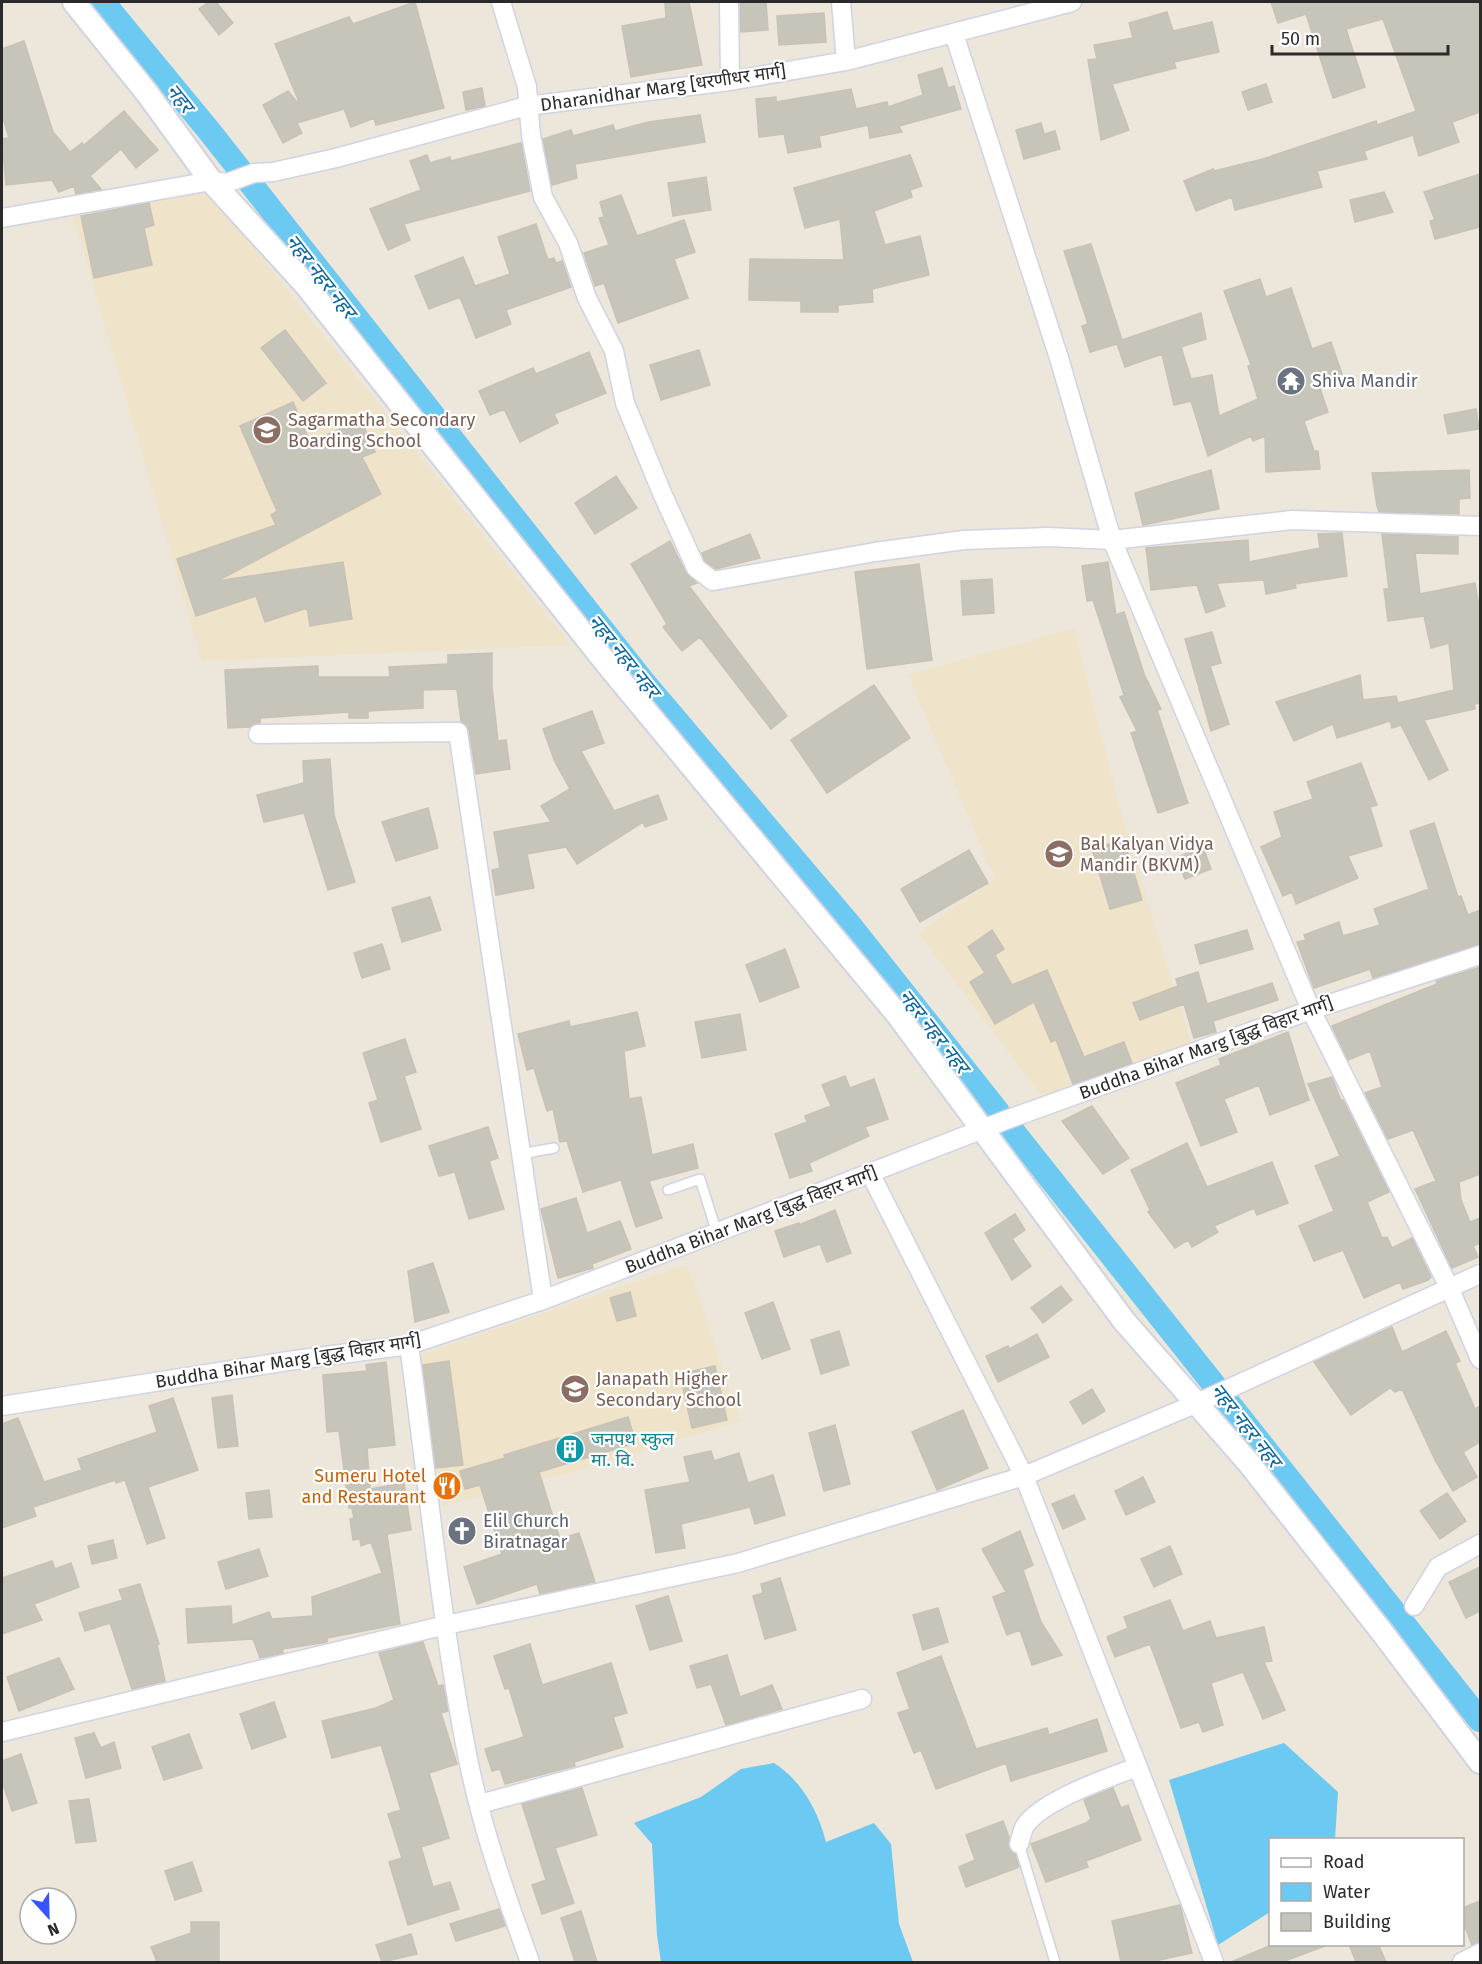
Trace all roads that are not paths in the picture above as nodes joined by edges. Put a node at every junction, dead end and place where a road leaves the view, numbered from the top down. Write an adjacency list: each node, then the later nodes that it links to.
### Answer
1 (74, 2): 10 (street)
2 (501, 2): 9 (street)
3 (729, 2): 8 (street)
4 (840, 2): 7 (street)
5 (1072, 2): 6 (street, Dharanidhar Marg [धरणीधर मार्ग])
6 (954, 34): 7 (street, Dharanidhar Marg [धरणीधर मार्ग]); 13 (street)
7 (846, 62): 8 (street, Dharanidhar Marg [धरणीधर मार्ग])
8 (730, 81): 9 (street, Dharanidhar Marg [धरणीधर मार्ग])
9 (527, 106): 10 (street, Dharanidhar Marg [धरणीधर मार्ग]); 13 (street)
10 (219, 182): 11 (street); 17 (street)
11 (2, 218)
12 (1480, 526): 13 (street)
13 (1112, 540): 16 (street)
14 (258, 734): 19 (street)
15 (1480, 955): 16 (street, Buddha Bihar Marg [बुद्ध विहार मार्ग])
16 (1311, 1010): 17 (street, Buddha Bihar Marg [बुद्ध विहार मार्ग]); 24 (street)
17 (982, 1129): 20 (street, Buddha Bihar Marg [बुद्ध विहार मार्ग]); 28 (street)
18 (554, 1148): 19 (lane)
19 (521, 1154): 25 (street)
20 (870, 1173): 22 (street, Buddha Bihar Marg [बुद्ध विहार मार्ग]); 30 (street)
21 (668, 1190): 22 (lane)
22 (717, 1233): 25 (street, Buddha Bihar Marg [बुद्ध विहार मार्ग])
23 (1480, 1274): 24 (street)
24 (1449, 1287): 27 (street); 28 (street)
25 (543, 1300): 26 (street, Buddha Bihar Marg [बुद्ध विहार मार्ग])
26 (409, 1345): 29 (street, Buddha Bihar Marg [बुद्ध विहार मार्ग]); 33 (street)
27 (1480, 1359)
28 (1199, 1402): 30 (street); 36 (street)
29 (2, 1406)
30 (1024, 1476): 33 (street); 37 (street)
31 (1480, 1544): 32 (street)
32 (1414, 1606)
33 (446, 1624): 35 (street); 38 (street)
34 (862, 1699): 38 (street)
35 (2, 1732)
36 (1480, 1762)
37 (1138, 1767): 39 (street); 43 (street)
38 (480, 1804): 41 (street)
39 (1019, 1844): 42 (lane)
40 (1480, 1953): 44 (street)
41 (530, 1962)
42 (1055, 1962)
43 (1214, 1962)
44 (1462, 1962)

